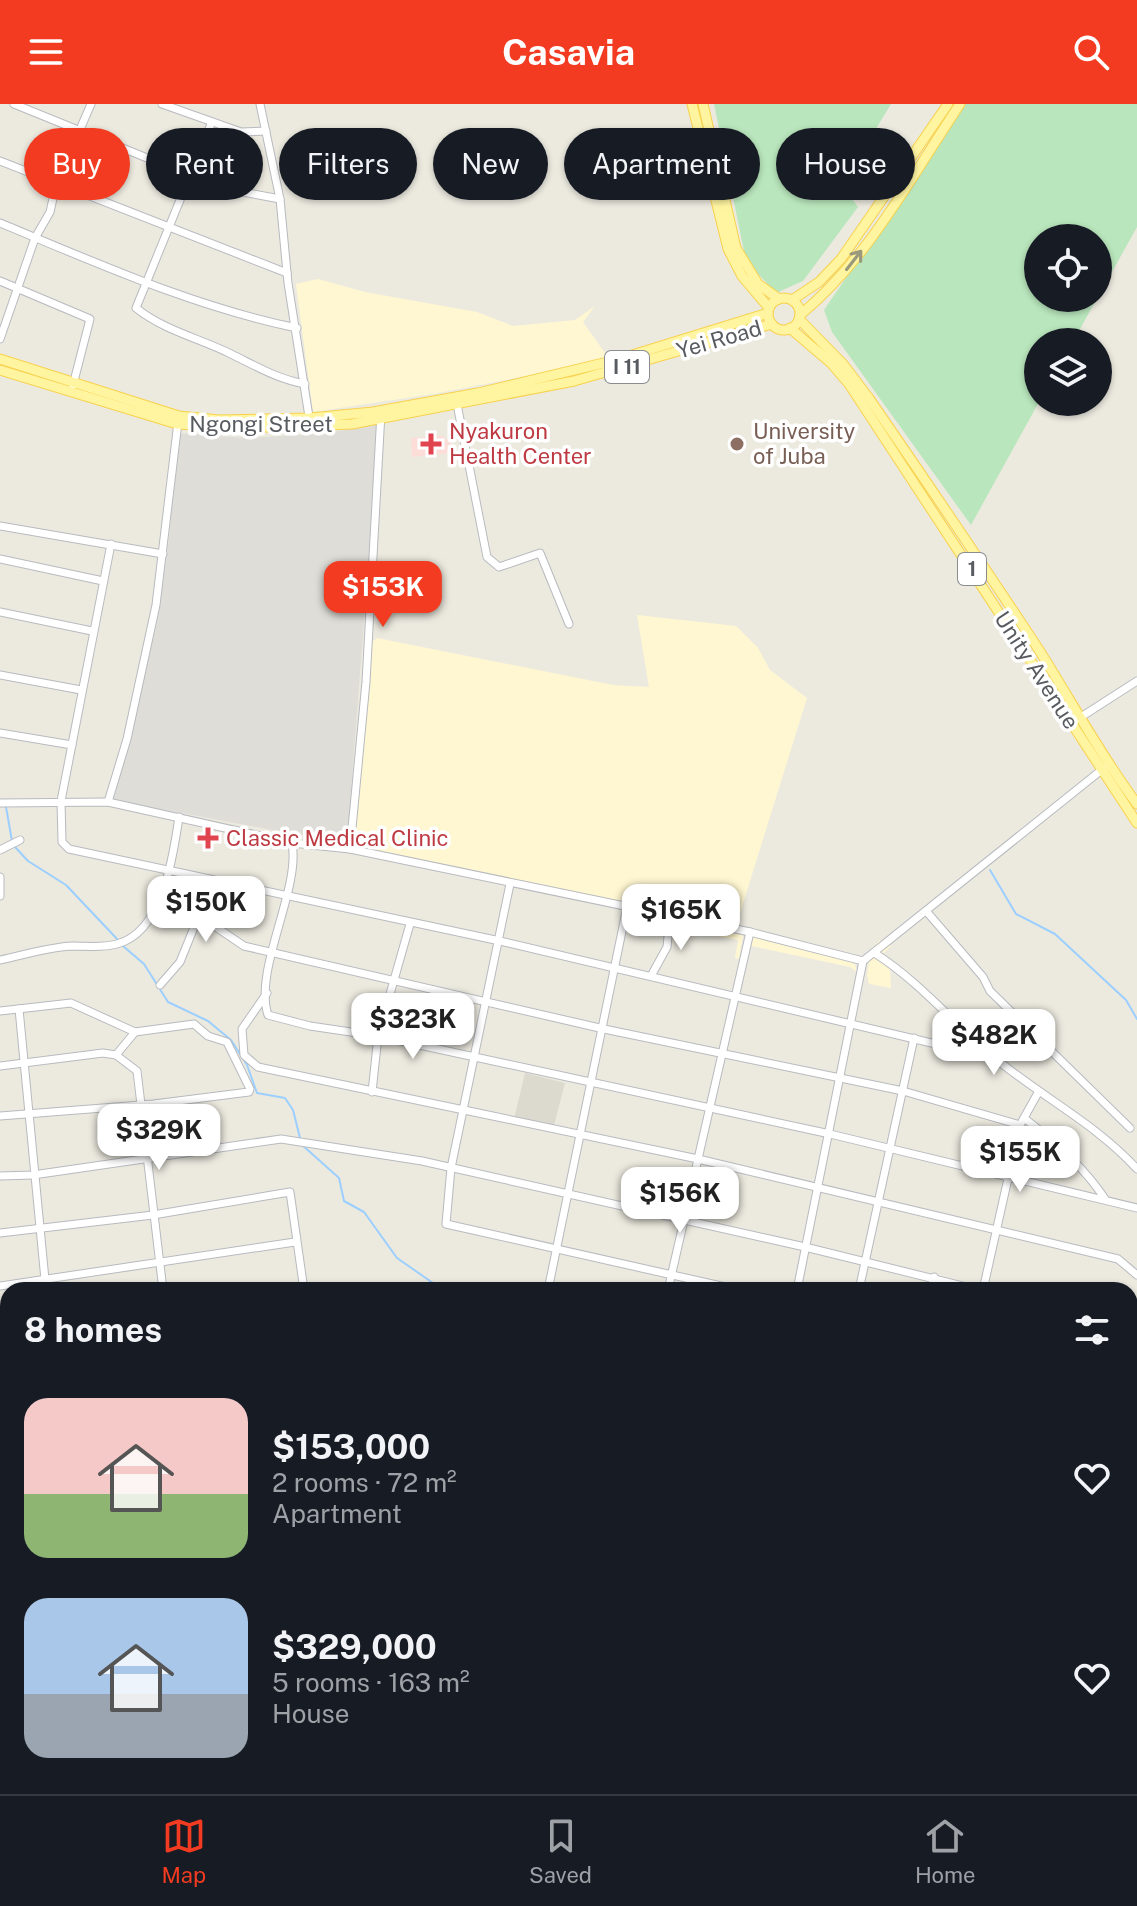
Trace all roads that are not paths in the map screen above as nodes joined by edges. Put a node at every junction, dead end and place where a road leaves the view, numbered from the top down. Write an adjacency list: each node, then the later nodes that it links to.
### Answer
1 (14, 104): 10 (street)
2 (91, 104): 11 (street)
3 (162, 104): 9 (street)
4 (260, 104): 13 (street)
5 (692, 104): 30 (main road)
6 (703, 104): 28 (main road)
7 (948, 104): 29 (main road)
8 (960, 104): 31 (main road, one-way to 8)
9 (211, 124): 12 (street); 13 (street)
10 (70, 128)
11 (81, 128)
12 (209, 128)
13 (266, 131): 16 (street)
14 (0, 161): 15 (street)
15 (24, 171)
16 (279, 194)
17 (53, 200): 23 (street)
18 (96, 200): 22 (street)
19 (181, 200): 22 (street)
20 (280, 200): 24 (street)
21 (0, 223): 23 (street)
22 (169, 227): 24 (street); 26 (street)
23 (35, 238): 26 (street); 27 (street)
24 (287, 273): 33 (street)
25 (0, 281): 27 (street)
26 (148, 284): 33 (street); 39 (street)
27 (19, 288): 35 (street); 38 (street)
28 (779, 299): 29 (main road); 30 (main road)
29 (792, 300): 31 (main road, 1)
30 (769, 310): 32 (main road); 41 (main road, Yei Road / I 11)
31 (799, 317): 34 (main road); 57 (main road, Unity Avenue / 1)
32 (772, 324): 34 (main road, 1); 41 (main road, Yei Road / I 11)
33 (297, 328): 39 (street)
34 (790, 328): 60 (main road, Unity Avenue / 1)
35 (0, 339)
36 (0, 359): 38 (main road, Ngongi Street)
37 (0, 370): 40 (main road, Ngongi Street)
38 (73, 383): 40 (street); 44 (main road, Ngongi Street)
39 (305, 384): 45 (street)
40 (73, 394): 44 (main road, Ngongi Street)
41 (479, 398): 42 (main road, Ngongi Street)
42 (456, 401): 43 (main road, Ngongi Street); 52 (street)
43 (382, 415): 45 (main road, Ngongi Street); 69 (street)
44 (178, 420): 45 (main road, Ngongi Street); 48 (street)
45 (310, 421)
46 (0, 526): 47 (street)
47 (111, 544): 48 (street); 50 (street)
48 (163, 554): 62 (street)
49 (0, 559): 50 (street)
50 (103, 581): 53 (street)
51 (0, 612): 53 (street)
52 (569, 624)
53 (92, 631): 56 (street)
54 (0, 675): 56 (street)
55 (1137, 681): 57 (street)
56 (81, 690): 59 (street)
57 (1081, 717): 60 (main road, Unity Avenue / 1)
58 (0, 733): 59 (street)
59 (72, 745): 61 (street)
60 (1104, 768): 64 (main road, Unity Avenue / 1); 66 (main road, Unity Avenue / 1); 77 (street)
61 (61, 801): 62 (street); 63 (street); 71 (street)
62 (108, 802): 65 (street)
63 (0, 803)
64 (1137, 804)
65 (179, 817): 68 (street); 71 (street)
66 (1137, 823)
67 (20, 840): 70 (street)
68 (292, 843): 69 (street); 75 (street)
69 (350, 849): 73 (street)
70 (0, 850)
71 (170, 870): 75 (street); 84 (street)
72 (0, 877): 74 (street)
73 (510, 884): 76 (street); 81 (street)
74 (0, 896)
75 (285, 896): 79 (street); 82 (street)
76 (627, 907): 78 (street); 86 (street)
77 (927, 912): 83 (street); 117 (street)
78 (670, 916): 80 (street); 87 (street)
79 (410, 924): 81 (street); 88 (street)
80 (750, 932): 85 (street); 91 (street)
81 (500, 941): 86 (street); 92 (street)
82 (272, 951): 88 (street); 89 (street); 90 (street)
83 (876, 954): 85 (street); 103 (street)
84 (0, 960)
85 (863, 961): 95 (street)
86 (617, 968): 87 (street); 96 (street)
87 (651, 976): 91 (street)
88 (394, 981): 92 (street); 98 (street)
89 (160, 985)
90 (267, 993): 98 (street); 110 (street)
91 (735, 996): 95 (street); 100 (street)
92 (487, 999): 96 (street); 102 (street)
93 (19, 1009): 94 (street); 97 (street); 104 (street)
94 (0, 1011)
95 (853, 1023): 99 (street); 106 (street)
96 (604, 1029): 100 (street); 107 (street)
97 (135, 1032): 101 (street); 111 (street)
98 (378, 1036): 102 (street); 110 (street)
99 (914, 1038): 103 (street); 108 (street)
100 (721, 1052): 106 (street); 112 (street)
101 (116, 1055): 104 (street); 111 (street)
102 (475, 1056): 107 (street); 114 (street)
103 (995, 1058): 109 (street)
104 (24, 1063): 105 (street); 113 (street)
105 (0, 1066)
106 (842, 1078): 108 (street); 118 (street)
107 (592, 1081): 112 (street); 119 (street)
108 (903, 1091): 116 (street); 120 (street)
109 (1039, 1091): 116 (street); 124 (street)
110 (372, 1092): 114 (street)
111 (142, 1105): 113 (street); 121 (street)
112 (710, 1107): 118 (street); 122 (street)
113 (27, 1112): 115 (street); 125 (street)
114 (464, 1112): 119 (street); 123 (street)
115 (0, 1116)
116 (1022, 1121): 127 (street); 130 (street)
117 (1130, 1128)
118 (830, 1134): 120 (street); 128 (street)
119 (580, 1135): 122 (street); 129 (street)
120 (891, 1149): 127 (street); 131 (street)
121 (146, 1158): 123 (street); 125 (street); 133 (street)
122 (698, 1159): 128 (street); 134 (street)
123 (451, 1168): 129 (street); 140 (street)
124 (1137, 1169)
125 (33, 1175): 126 (street); 135 (street)
126 (0, 1176)
127 (1008, 1176): 130 (street); 136 (street)
128 (819, 1188): 131 (street); 139 (street)
129 (569, 1194): 134 (street); 140 (street)
130 (1105, 1199): 132 (street)
131 (877, 1203): 136 (street); 141 (street)
132 (1137, 1208)
133 (153, 1215): 135 (street); 138 (street); 142 (street)
134 (684, 1220): 139 (street); 144 (street)
135 (41, 1227): 137 (street); 146 (street)
136 (997, 1231): 143 (street); 157 (street)
137 (0, 1233)
138 (295, 1242): 142 (street); 149 (street)
139 (805, 1247): 141 (street); 153 (street)
140 (556, 1250): 144 (street); 150 (street)
141 (865, 1261): 145 (street); 154 (street)
142 (161, 1263): 146 (street); 148 (street)
143 (1137, 1275)
144 (671, 1276): 151 (street); 152 (street)
145 (934, 1277): 155 (street); 156 (street)
146 (45, 1280): 147 (street)
147 (30, 1282)
148 (162, 1282)
149 (302, 1282)
150 (550, 1282)
151 (670, 1282)
152 (700, 1282)
153 (798, 1282)
154 (861, 1282)
155 (933, 1282)
156 (952, 1282)
157 (983, 1282)

